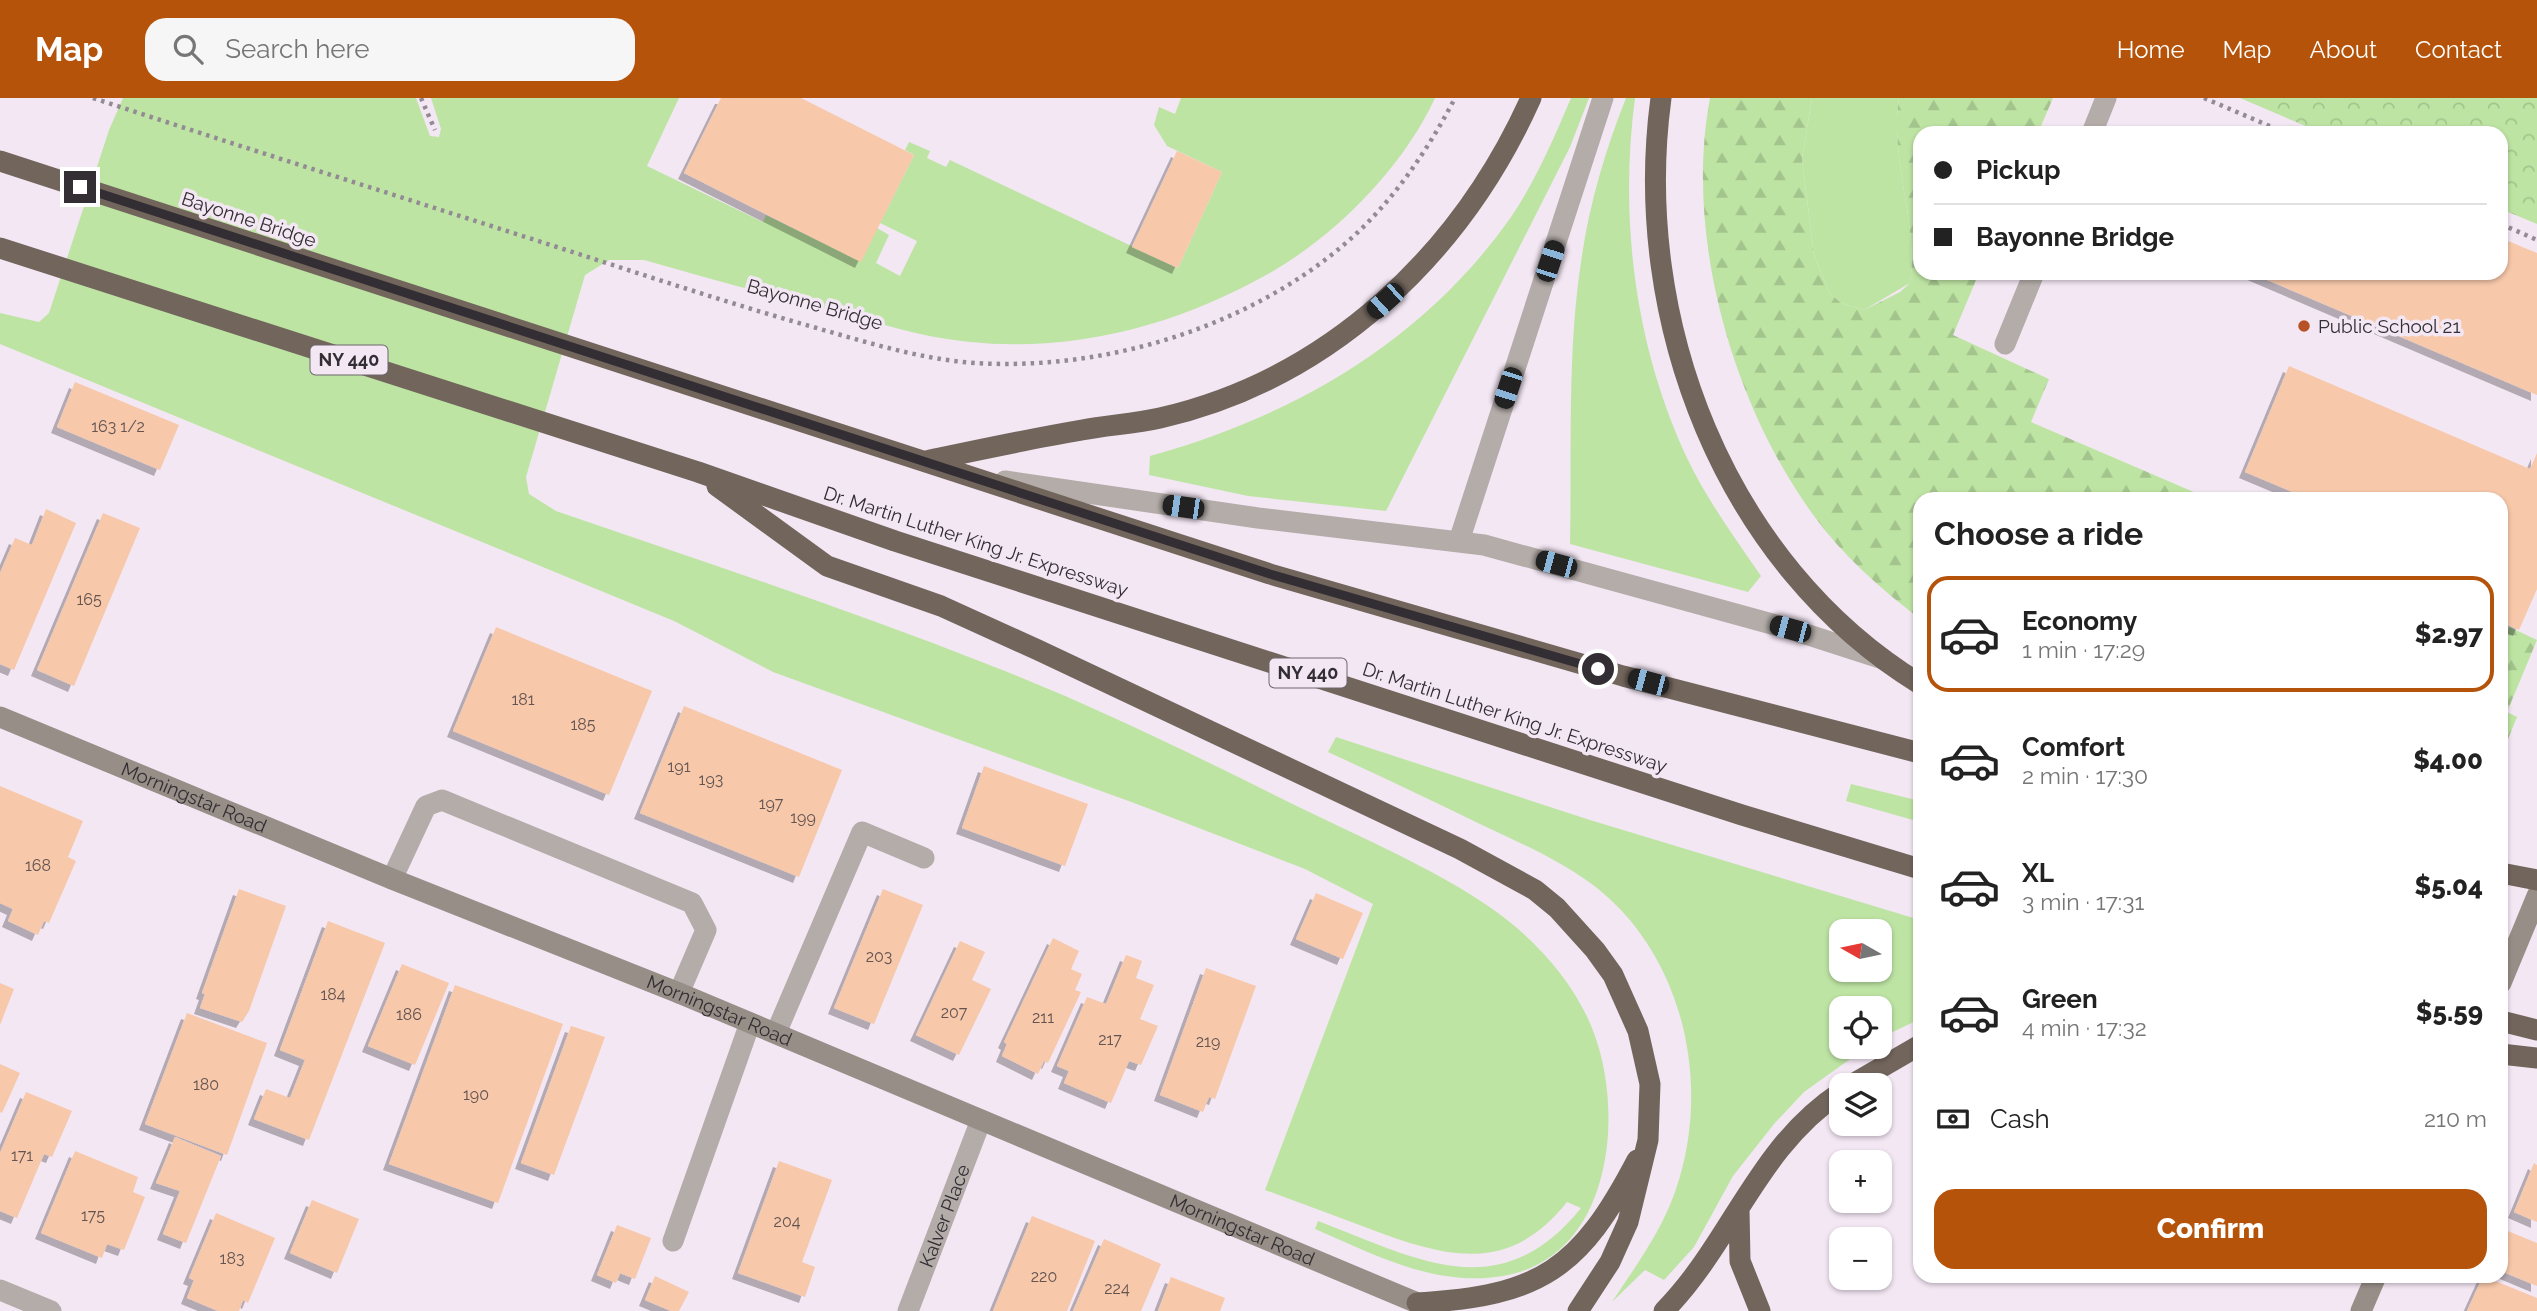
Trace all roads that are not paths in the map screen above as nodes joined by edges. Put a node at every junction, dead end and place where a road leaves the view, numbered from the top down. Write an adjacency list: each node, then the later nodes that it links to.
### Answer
1 (1531, 98): 10 (highway)
2 (1604, 98): 13 (street)
3 (1661, 98): 14 (highway)
4 (2106, 98): 5 (street)
5 (2095, 126)
6 (0, 162): 10 (highway, Bayonne Bridge)
7 (0, 248): 11 (highway, NY 440)
8 (2031, 280): 9 (street)
9 (2005, 344)
10 (923, 461): 12 (highway)
11 (698, 472): 19 (highway, Dr. Martin Luther King Jr. Expressway / NY 440); 36 (highway)
12 (983, 478): 13 (street); 17 (highway)
13 (1458, 541): 14 (street)
14 (1888, 661): 15 (highway)
15 (1913, 679)
16 (0, 717): 21 (street, Morningstar Road)
17 (1913, 750)
18 (924, 858): 29 (street)
19 (1913, 867)
20 (2508, 874): 22 (highway)
21 (392, 879): 25 (street, Morningstar Road); 25 (street)
22 (2537, 880)
23 (2537, 896): 24 (street)
24 (2508, 965)
25 (680, 993): 26 (street, Morningstar Road)
26 (750, 1023): 29 (street, Morningstar Road); 38 (street)
27 (2508, 1023): 28 (highway)
28 (2537, 1030)
29 (776, 1033): 35 (street, Morningstar Road)
30 (1913, 1049): 33 (highway)
31 (2508, 1055): 32 (highway)
32 (2537, 1058)
33 (1872, 1073)
34 (1829, 1101): 37 (highway)
35 (981, 1120): 41 (street, Morningstar Road); 43 (street, Kalver Place)
36 (1648, 1140): 41 (highway); 44 (highway)
37 (1739, 1206): 45 (highway); 46 (highway)
38 (673, 1241)
39 (2373, 1283): 47 (street)
40 (0, 1290): 42 (street)
41 (1427, 1307)
42 (51, 1311)
43 (908, 1311)
44 (1578, 1311)
45 (1664, 1311)
46 (1760, 1311)
47 (2361, 1311)

